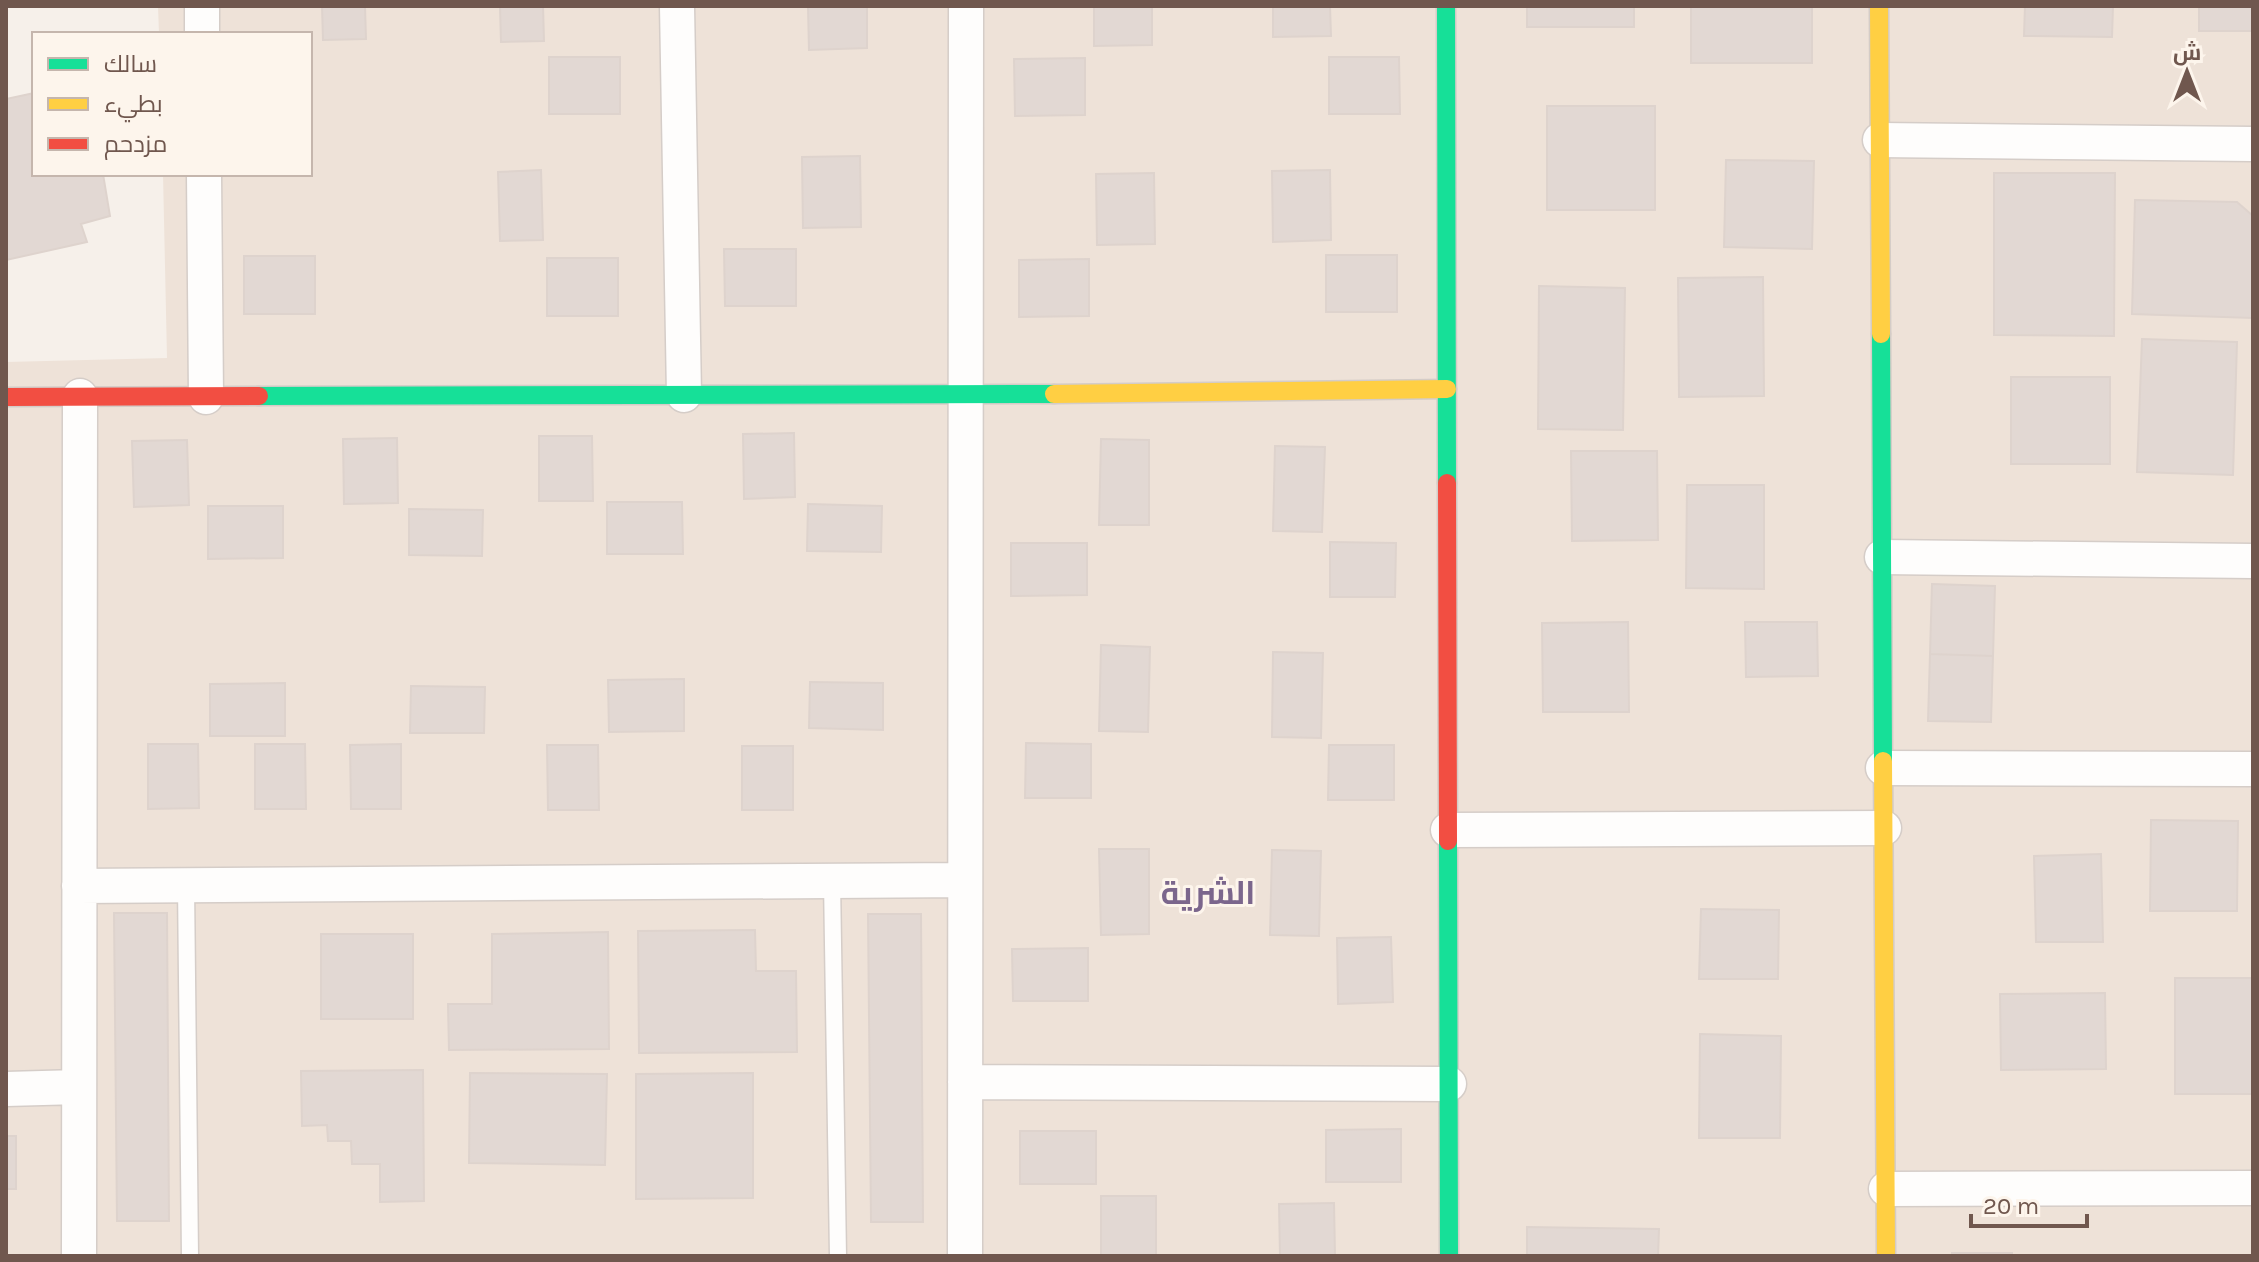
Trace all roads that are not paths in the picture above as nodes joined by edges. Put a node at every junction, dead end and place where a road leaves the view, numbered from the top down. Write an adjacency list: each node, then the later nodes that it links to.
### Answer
1 (202, 6): 6 (street)
2 (677, 6): 11 (street)
3 (966, 6): 12 (street)
4 (1446, 6): 10 (street)
5 (1879, 6): 7 (street)
6 (202, 32)
7 (1880, 140): 8 (street); 16 (street)
8 (2253, 144)
9 (204, 176): 15 (street)
10 (1447, 389): 12 (street); 21 (street)
11 (684, 395): 12 (street); 15 (street)
12 (965, 395): 22 (street)
13 (80, 396): 14 (street); 15 (street); 25 (street)
14 (6, 397)
15 (206, 397)
16 (1882, 557): 17 (street); 18 (street)
17 (2253, 561)
18 (1883, 768): 19 (street); 20 (street)
19 (2253, 769)
20 (1884, 828): 21 (street); 31 (street)
21 (1448, 830): 27 (street)
22 (965, 880): 23 (street); 26 (street)
23 (832, 881): 24 (street); 34 (lane)
24 (186, 885): 25 (street); 33 (lane)
25 (79, 886): 28 (street)
26 (965, 1082): 27 (street); 35 (street)
27 (1449, 1084): 36 (street)
28 (79, 1087): 29 (street); 32 (street)
29 (6, 1089)
30 (2253, 1188): 31 (street)
31 (1886, 1189): 37 (street)
32 (79, 1256)
33 (190, 1256)
34 (838, 1256)
35 (965, 1256)
36 (1449, 1256)
37 (1886, 1256)

